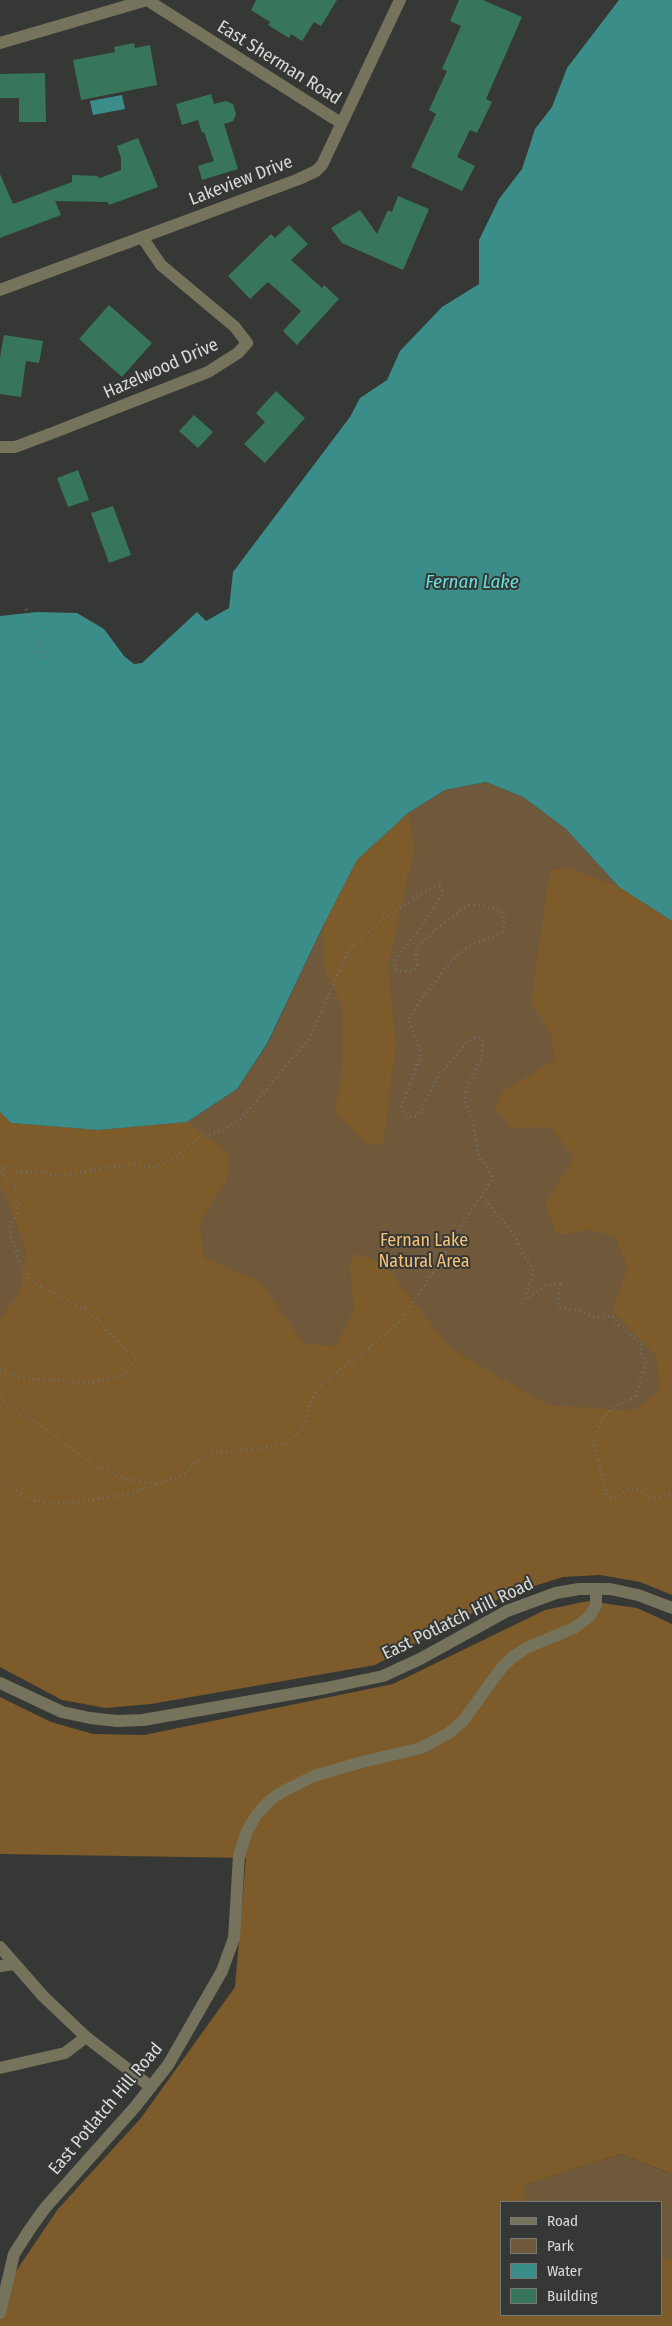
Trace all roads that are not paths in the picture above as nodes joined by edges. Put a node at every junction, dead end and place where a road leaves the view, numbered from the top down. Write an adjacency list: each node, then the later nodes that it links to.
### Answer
1 (147, 0): 3 (street); 4 (street, East Sherman Road)
2 (400, 0): 4 (street, Lakeview Drive)
3 (0, 43)
4 (341, 123): 5 (street, Lakeview Drive)
5 (142, 237): 6 (street, Lakeview Drive); 7 (street, Hazelwood Drive)
6 (0, 290)
7 (0, 447)
8 (596, 1588): 9 (street); 10 (street, East Potlatch Hill Road); 16 (street, East Potlatch Hill Road)
9 (672, 1608)
10 (0, 1683)
11 (0, 1947): 12 (street)
12 (15, 1964): 13 (street); 14 (street)
13 (0, 1966)
14 (86, 2036): 15 (street); 16 (street)
15 (0, 2068)
16 (151, 2087): 17 (street, East Potlatch Hill Road)
17 (4, 2275): 18 (street, East Potlatch Hill Road)
18 (0, 2313)

